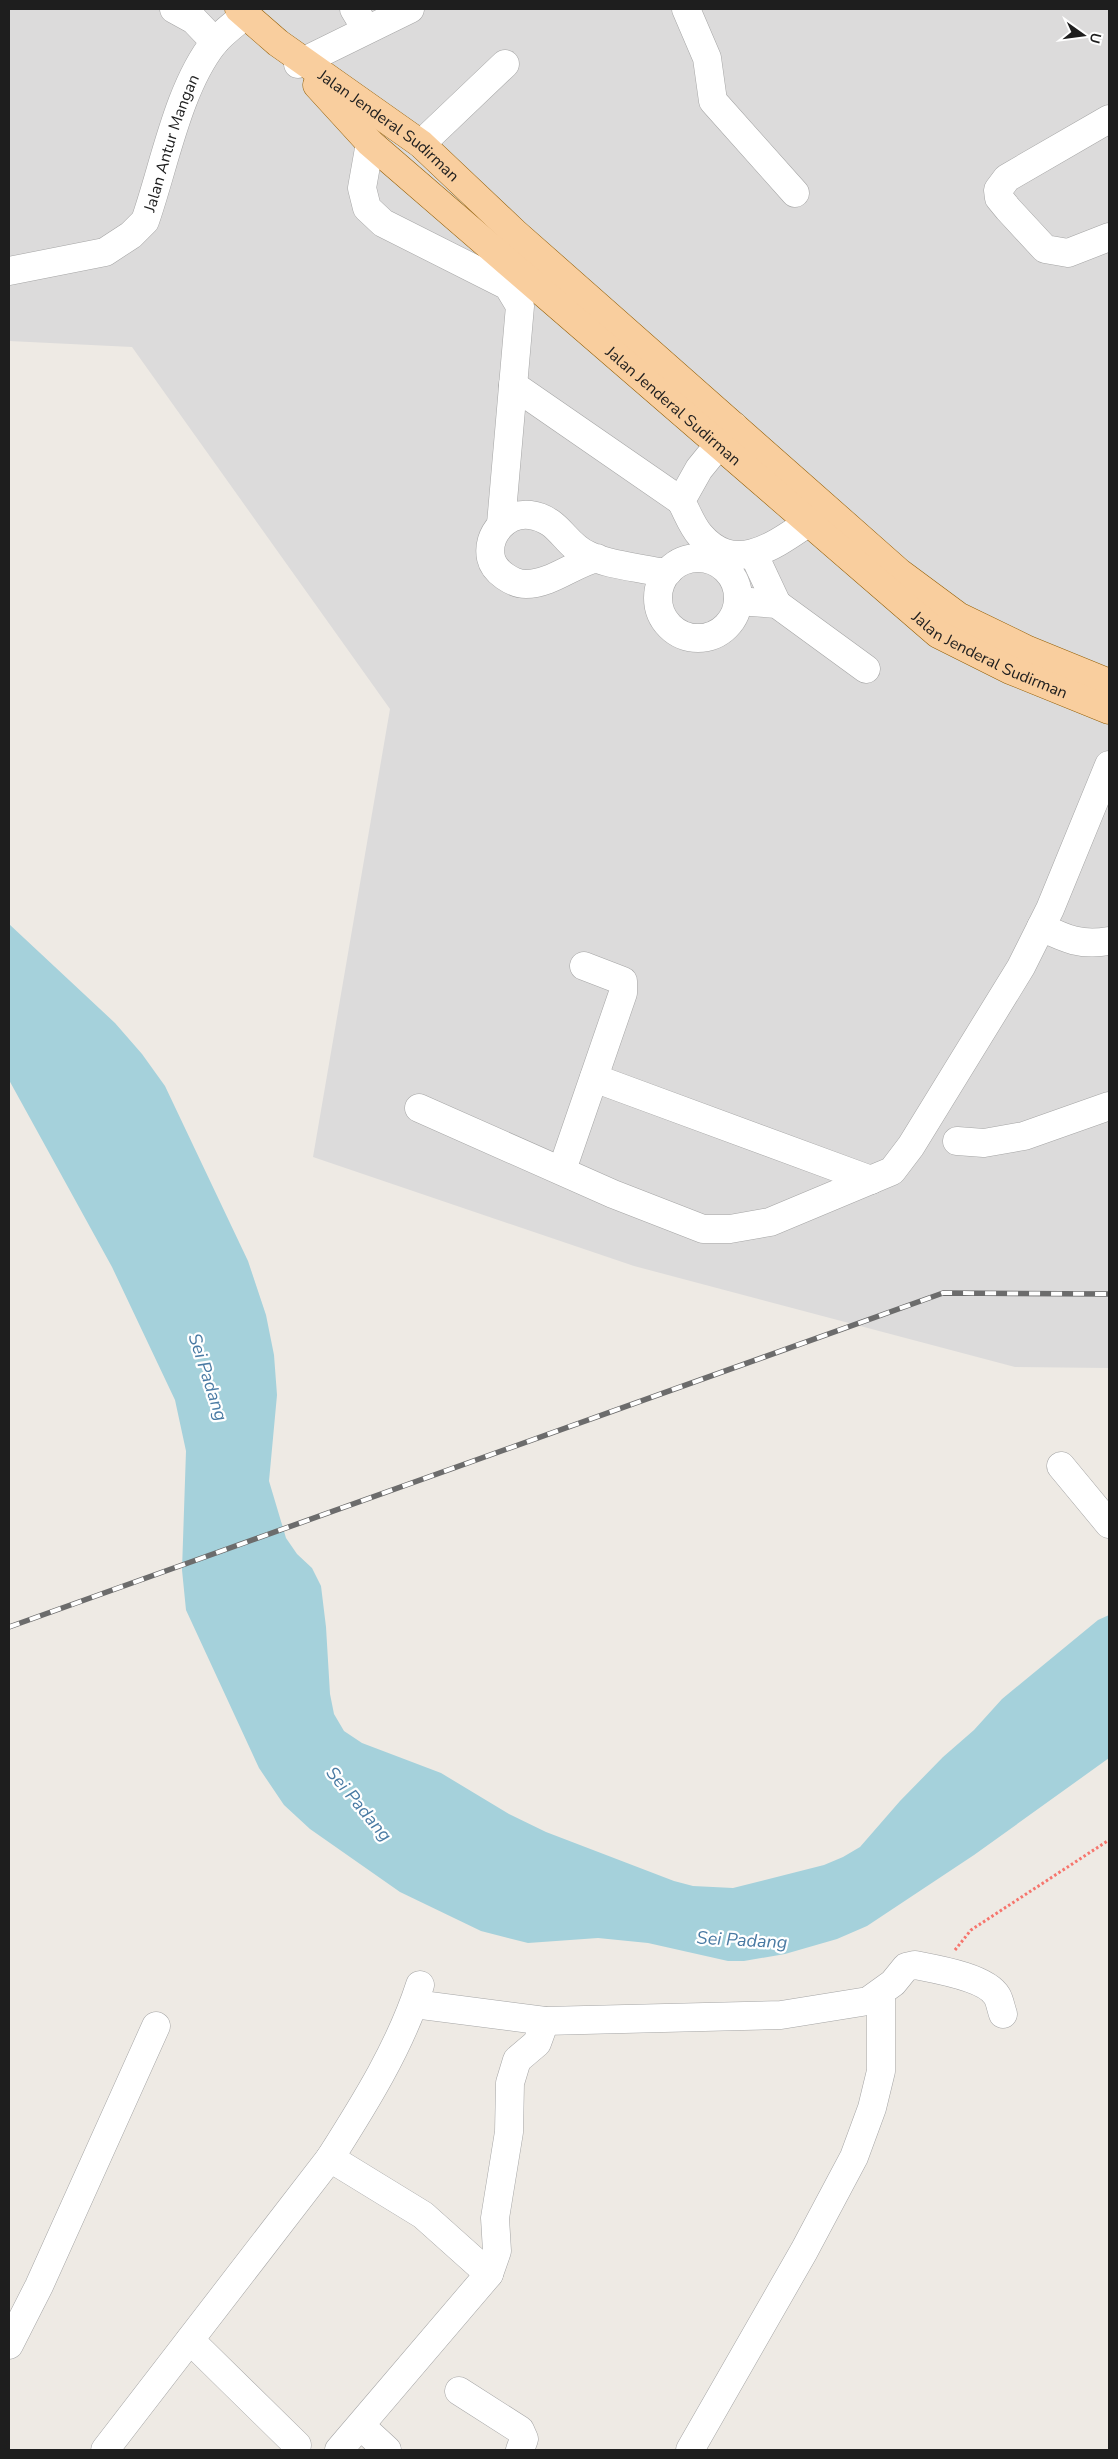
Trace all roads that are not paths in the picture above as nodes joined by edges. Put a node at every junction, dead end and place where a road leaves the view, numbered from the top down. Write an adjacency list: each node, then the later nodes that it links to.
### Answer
1 (174, 9): 6 (street)
2 (410, 9): 5 (street)
3 (686, 9): 12 (street)
4 (242, 12): 6 (street, Jalan Antur Mangan); 7 (main road, Jalan Jenderal Sudirman)
5 (360, 19): 7 (street)
6 (215, 42): 14 (street, Jalan Antur Mangan)
7 (300, 62): 10 (main road, Jalan Jenderal Sudirman); 11 (main road, Jalan Jenderal Sudirman)
8 (504, 64): 11 (street)
9 (1109, 118): 13 (street)
10 (370, 143): 15 (street); 16 (main road, Jalan Jenderal Sudirman)
11 (421, 144): 16 (main road, Jalan Jenderal Sudirman)
12 (794, 194)
13 (1109, 237)
14 (9, 271)
15 (513, 385): 17 (street); 19 (street)
16 (727, 434): 17 (street); 18 (main road, Jalan Jenderal Sudirman); 27 (main road, Jalan Jenderal Sudirman)
17 (681, 501): 20 (street)
18 (809, 522): 21 (street); 28 (main road, Jalan Jenderal Sudirman)
19 (501, 524): 22 (street); 22 (street)
20 (709, 554): 21 (street); 23 (street); 24 (street)
21 (754, 555): 25 (street)
22 (596, 558): 23 (street)
23 (668, 572): 24 (street)
24 (738, 601): 25 (street)
25 (777, 604): 26 (street)
26 (866, 669)
27 (1109, 683)
28 (1109, 710)
29 (1109, 765): 30 (street)
30 (1041, 927): 31 (street); 38 (street)
31 (1109, 941)
32 (584, 966): 33 (street)
33 (594, 1078): 37 (street); 38 (street)
34 (1109, 1106): 36 (street)
35 (419, 1108): 37 (street)
36 (957, 1141)
37 (562, 1170): 38 (street)
38 (871, 1180)
39 (1061, 1466): 40 (street)
40 (1109, 1524)
41 (881, 1993): 42 (street); 43 (street); 56 (street)
42 (1003, 2014)
43 (545, 2021): 45 (street); 46 (street)
44 (156, 2026): 48 (street)
45 (330, 2158): 46 (street); 47 (street)
46 (489, 2274): 50 (street)
47 (190, 2340): 51 (street); 52 (street)
48 (9, 2345)
49 (459, 2391): 55 (street)
50 (361, 2426): 53 (street); 54 (street)
51 (301, 2449)
52 (105, 2450)
53 (339, 2450)
54 (387, 2450)
55 (520, 2450)
56 (690, 2450)

